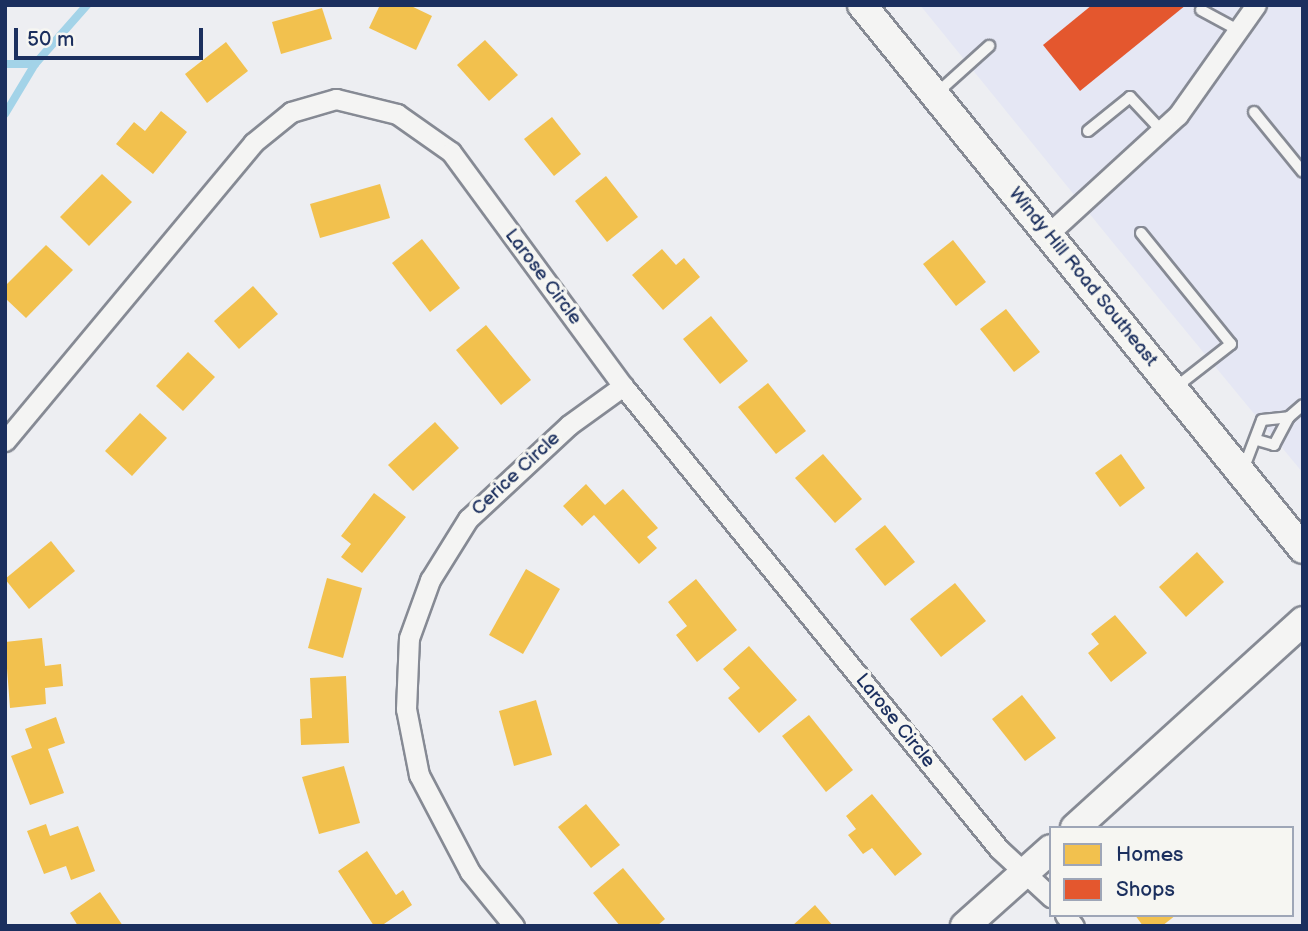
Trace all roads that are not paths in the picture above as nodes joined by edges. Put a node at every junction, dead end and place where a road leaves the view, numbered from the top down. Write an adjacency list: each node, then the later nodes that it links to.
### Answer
1 (862, 5): 6 (main road, Windy Hill Road Southeast)
2 (1256, 5): 4 (street)
3 (1201, 10): 4 (lane)
4 (1238, 30): 9 (street)
5 (989, 46): 6 (lane)
6 (935, 95): 12 (main road, Windy Hill Road Southeast)
7 (1254, 112): 10 (lane)
8 (1088, 131): 9 (lane)
9 (1161, 131): 12 (street)
10 (1303, 172)
11 (1141, 233): 14 (lane)
12 (1048, 234): 14 (main road, Windy Hill Road Southeast)
13 (623, 386): 18 (street, Larose Circle); 24 (street, Larose Circle); 26 (street, Cerice Circle)
14 (1173, 389): 19 (main road, Windy Hill Road Southeast)
15 (1303, 405): 16 (lane)
16 (1289, 416): 17 (lane); 17 (lane)
17 (1257, 440): 19 (lane)
18 (5, 441)
19 (1241, 473): 20 (main road, Windy Hill Road Southeast)
20 (1303, 549)
21 (1303, 621): 22 (main road)
22 (1077, 826)
23 (1049, 851): 24 (main road)
24 (1024, 873): 25 (street, Larose Circle); 27 (main road)
25 (1049, 895)
26 (514, 926)
27 (965, 926)

